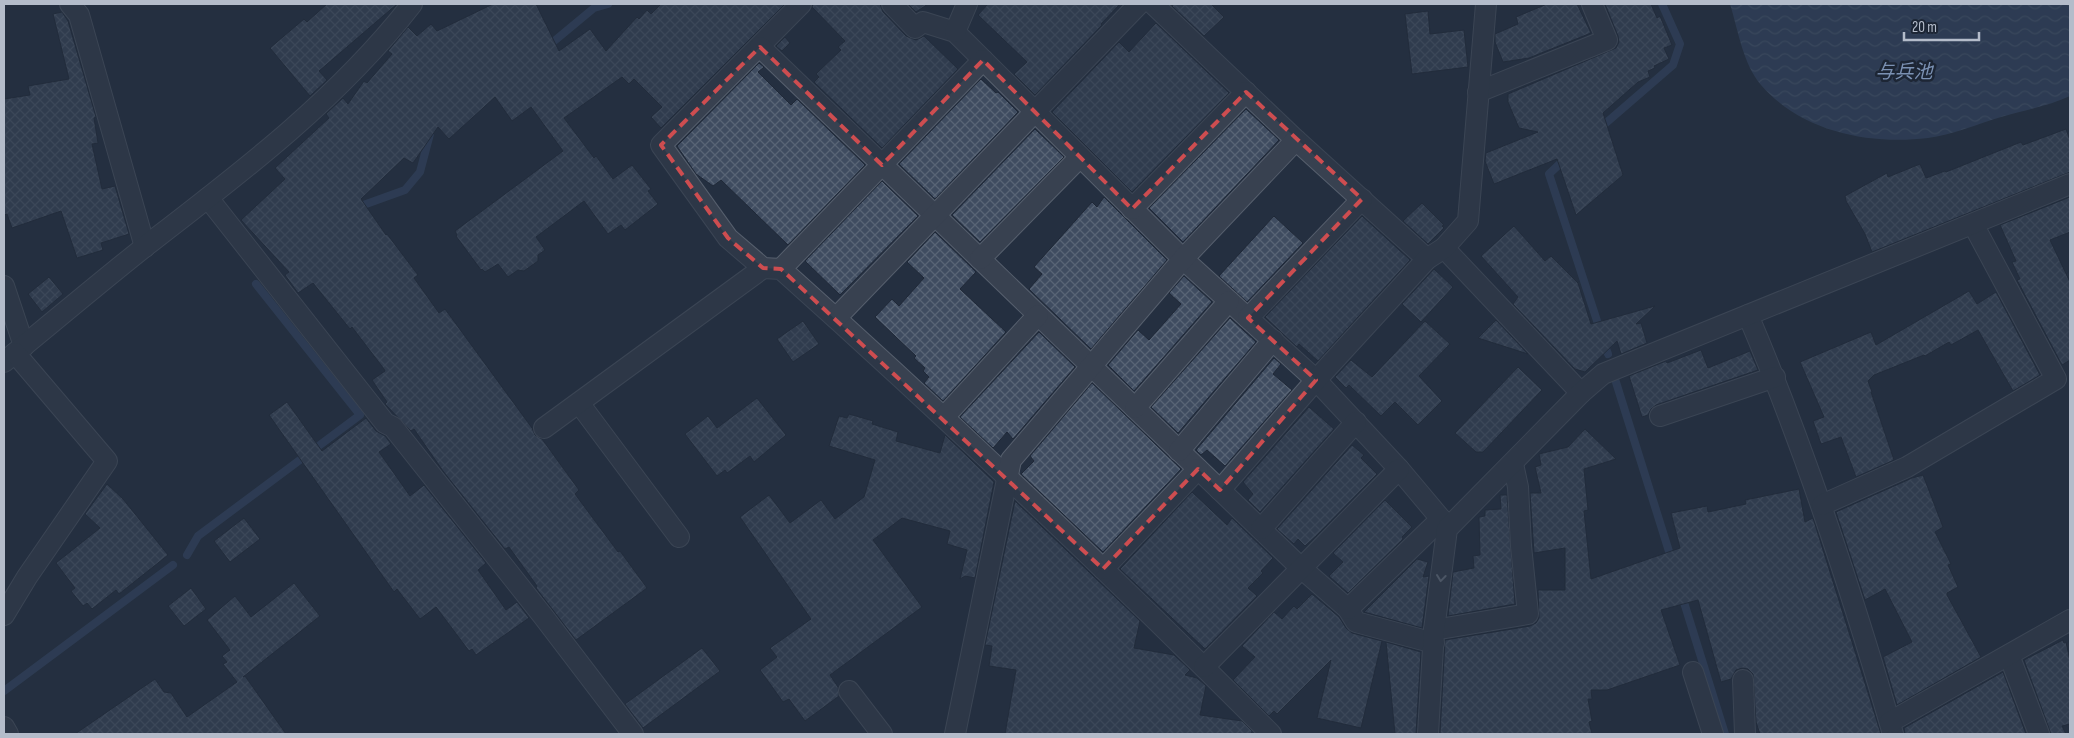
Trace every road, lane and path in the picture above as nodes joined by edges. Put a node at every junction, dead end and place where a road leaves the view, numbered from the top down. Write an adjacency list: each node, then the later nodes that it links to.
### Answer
1 (70, 4): 25 (street)
2 (411, 4): 20 (street)
3 (802, 4): 11 (street)
4 (892, 4): 10 (street)
5 (967, 4): 10 (street)
6 (1140, 4): 15 (street)
7 (1153, 4): 13 (street)
8 (1486, 4): 14 (street)
9 (1592, 4): 14 (street)
10 (955, 32): 12 (street)
11 (760, 47): 18 (street); 29 (street)
12 (983, 60): 15 (street); 18 (street)
13 (1246, 92): 16 (street); 22 (street)
14 (1478, 92): 26 (street)
15 (1035, 112): 17 (street); 23 (street)
16 (1296, 140): 21 (street); 28 (street)
17 (1080, 157): 22 (street); 27 (street)
18 (882, 165): 23 (street); 29 (street)
19 (2070, 184): 24 (street)
20 (208, 198): 25 (street); 72 (street)
21 (1362, 199): 26 (street); 35 (street)
22 (1132, 209): 28 (street)
23 (935, 216): 27 (street); 34 (street)
24 (1973, 224): 33 (street); 54 (street)
25 (145, 247): 37 (street)
26 (1436, 254): 40 (street); 41 (street)
27 (980, 259): 32 (street)
28 (1183, 259): 31 (street); 38 (street)
29 (772, 269): 34 (street); 42 (street)
30 (4, 286): 37 (street)
31 (1229, 301): 35 (street); 43 (street)
32 (1038, 315): 38 (street); 45 (street)
33 (1748, 315): 39 (street); 41 (street)
34 (836, 318): 45 (street)
35 (1248, 318): 36 (street)
36 (1273, 340): 40 (street); 48 (street)
37 (14, 353): 61 (street)
38 (1091, 366): 43 (street); 52 (street)
39 (1775, 377): 44 (street); 54 (street)
40 (1316, 380): 46 (street); 53 (street)
41 (1581, 393): 49 (street)
42 (579, 403): 47 (street); 57 (street)
43 (1135, 408): 48 (street)
44 (1660, 416)
45 (944, 417): 52 (street)
46 (1356, 422): 51 (street); 56 (street)
47 (544, 428)
48 (1180, 451): 50 (street)
49 (1513, 464): 55 (street); 63 (street)
50 (1198, 469): 53 (street); 59 (street)
51 (1399, 469): 55 (street); 58 (street)
52 (1007, 476): 59 (street); 74 (street)
53 (1220, 490): 56 (street)
54 (1822, 505): 70 (street)
55 (1444, 524): 60 (street); 63 (street, one-way to 63)
56 (1261, 529): 58 (street)
57 (679, 537)
58 (1300, 567): 60 (street); 65 (street)
59 (1103, 570): 65 (street)
60 (1348, 609): 63 (street)
61 (4, 615)
62 (2070, 620): 64 (street)
63 (1434, 637): 76 (street)
64 (2009, 655): 70 (street); 79 (street)
65 (1204, 666): 75 (street)
66 (1693, 672): 77 (street)
67 (1743, 680): 78 (street)
68 (849, 691): 73 (street)
69 (4, 727): 71 (street)
70 (1891, 728)
71 (8, 734)
72 (633, 734)
73 (882, 734)
74 (955, 734)
75 (1272, 734)
76 (1428, 734)
77 (1713, 734)
78 (1745, 734)
79 (2039, 734)

